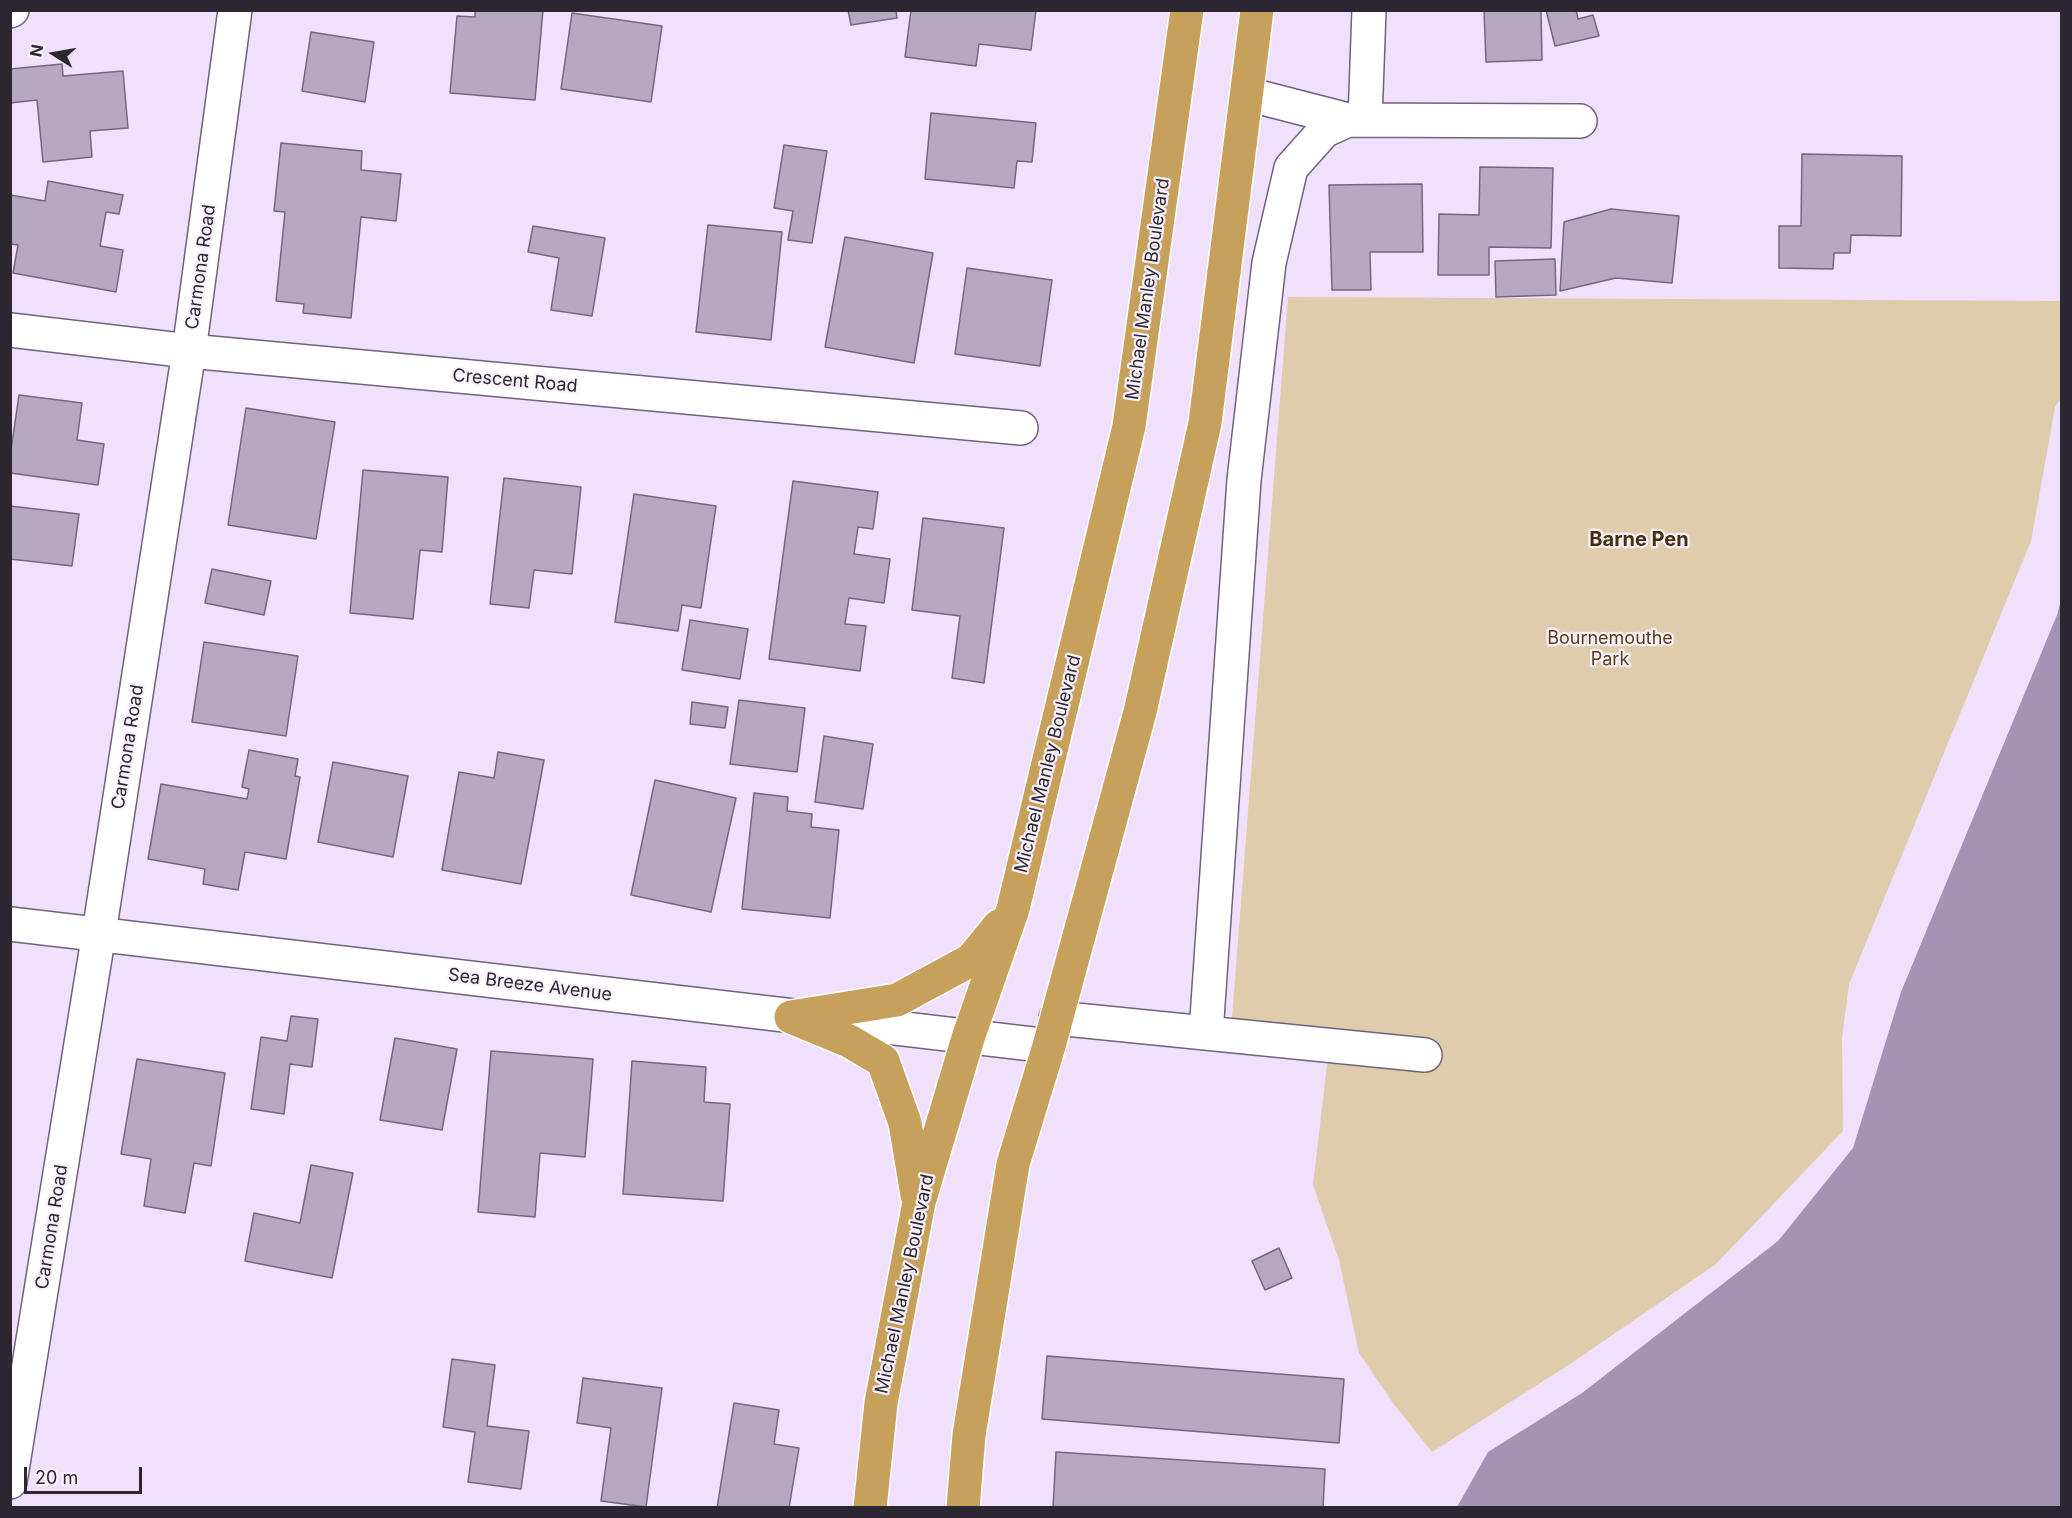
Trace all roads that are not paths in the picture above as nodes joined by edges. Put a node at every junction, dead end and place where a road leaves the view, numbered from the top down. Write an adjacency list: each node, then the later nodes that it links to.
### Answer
1 (235, 10): 9 (street, Carmona Road)
2 (1187, 10): 11 (highway, Michael Manley Boulevard)
3 (1257, 10): 5 (highway)
4 (1369, 10): 6 (street)
5 (1247, 94): 6 (street); 15 (highway)
6 (1356, 120): 7 (street); 16 (street)
7 (1580, 121)
8 (10, 330): 9 (street, Crescent Road)
9 (189, 351): 10 (street, Crescent Road); 13 (street, Carmona Road)
10 (1021, 428)
11 (1013, 909): 14 (highway); 17 (highway, Michael Manley Boulevard)
12 (10, 924): 13 (street, Sea Breeze Avenue)
13 (99, 933): 14 (street, Sea Breeze Avenue); 20 (street, Carmona Road)
14 (791, 1017): 17 (street, Sea Breeze Avenue); 19 (highway)
15 (1053, 1032): 16 (street, Sea Breeze Avenue); 17 (street, Sea Breeze Avenue); 22 (highway)
16 (1206, 1033): 18 (street, Sea Breeze Avenue)
17 (969, 1035): 19 (highway, Michael Manley Boulevard)
18 (1425, 1055)
19 (919, 1202): 21 (highway, Michael Manley Boulevard)
20 (10, 1482)
21 (870, 1508)
22 (963, 1508)

